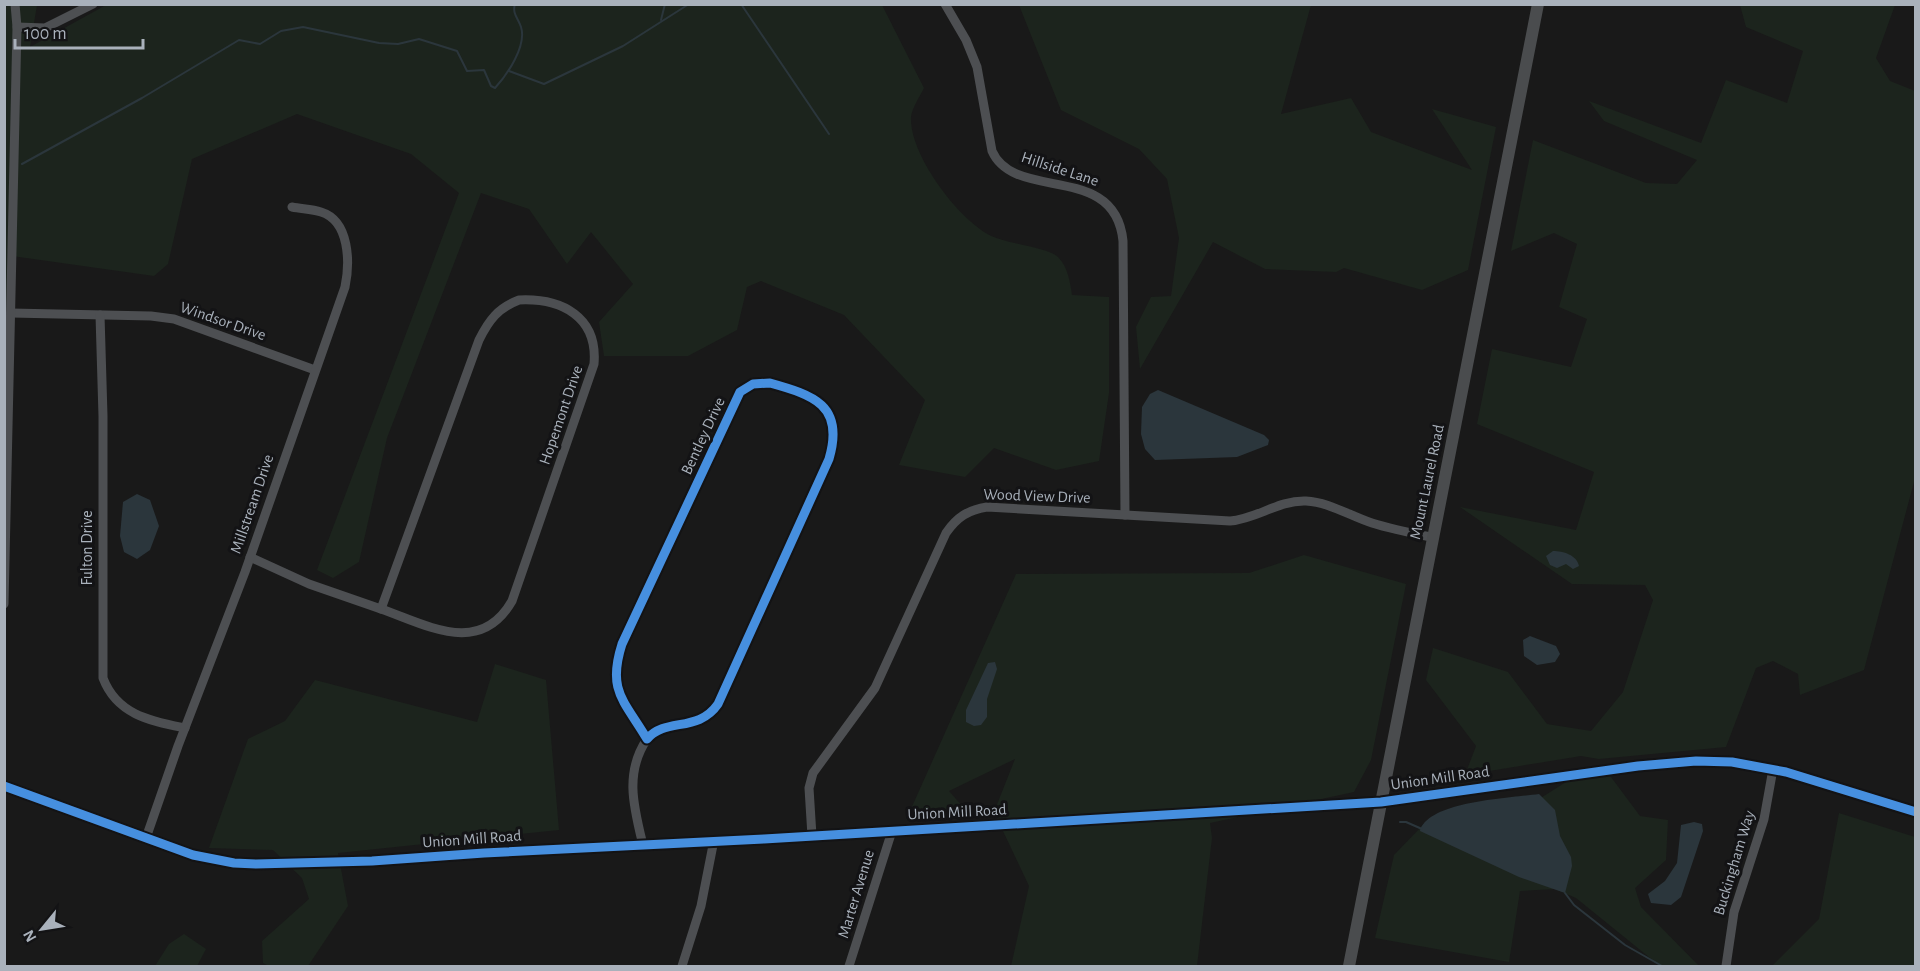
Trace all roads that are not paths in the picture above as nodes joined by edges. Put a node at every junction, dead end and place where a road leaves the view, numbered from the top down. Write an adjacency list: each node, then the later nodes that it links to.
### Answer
1 (15, 4): 5 (street)
2 (93, 4): 5 (street)
3 (945, 4): 10 (street, Hillside Lane)
4 (1538, 4): 11 (main road, Mount Laurel Road)
5 (17, 27): 7 (street)
6 (292, 207): 9 (street, Millstream Drive)
7 (11, 313): 8 (street, Windsor Drive); 13 (street)
8 (100, 315): 9 (street, Windsor Drive); 15 (street, Fulton Drive)
9 (315, 370): 12 (street, Millstream Drive)
10 (1125, 515): 11 (street, Wood View Drive); 22 (street, Wood View Drive)
11 (1431, 537): 19 (main road, Mount Laurel Road)
12 (250, 557): 14 (street, Hopemont Drive); 15 (street, Millstream Drive)
13 (4, 604)
14 (381, 609): 14 (street, Hopemont Drive)
15 (185, 728): 23 (street, Millstream Drive)
16 (647, 739): 16 (street, Bentley Drive); 25 (street)
17 (1773, 769): 19 (street, Union Mill Road); 20 (street, Union Mill Road); 29 (street, Buckingham Way)
18 (4, 786): 23 (street, Union Mill Road)
19 (1381, 802): 21 (street, Union Mill Road); 28 (main road, Mount Laurel Road)
20 (1916, 812)
21 (892, 831): 22 (street, Union Mill Road); 27 (street, Marter Avenue)
22 (812, 836): 24 (street, Union Mill Road)
23 (146, 838): 25 (street, Union Mill Road)
24 (714, 840): 25 (street, Union Mill Road); 26 (street)
25 (643, 845)
26 (682, 966)
27 (849, 966)
28 (1349, 966)
29 (1726, 966)

